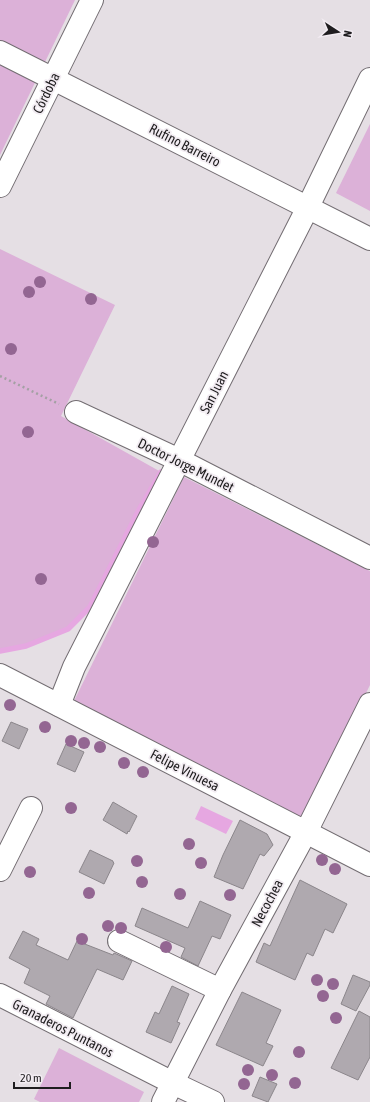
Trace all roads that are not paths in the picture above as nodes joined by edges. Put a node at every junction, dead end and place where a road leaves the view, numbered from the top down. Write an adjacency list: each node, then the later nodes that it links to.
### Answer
1 (92, 0): 3 (street, Córdoba)
2 (0, 52): 3 (street, Rufino Barreiro)
3 (53, 78): 5 (street, Córdoba); 6 (street, Rufino Barreiro)
4 (370, 79): 6 (street, San Juan)
5 (0, 186)
6 (308, 207): 7 (street, Rufino Barreiro); 9 (street, San Juan)
7 (370, 239)
8 (76, 412): 9 (street, Doctor Jorge Mundet)
9 (178, 460): 10 (street, Doctor Jorge Mundet); 13 (street, San Juan)
10 (370, 558)
11 (0, 675): 13 (street, Felipe Vinuesa)
12 (370, 704): 15 (street, Necochea)
13 (59, 705): 15 (street, Felipe Vinuesa)
14 (31, 808): 17 (street)
15 (306, 832): 16 (street, Felipe Vinuesa); 19 (street, Necochea)
16 (370, 865)
17 (0, 870)
18 (119, 941): 19 (street)
19 (220, 990): 21 (street, Necochea)
20 (0, 995): 21 (street, Granaderos Puntanos)
21 (168, 1092): 22 (street, Granaderos Puntanos)
22 (213, 1102)

